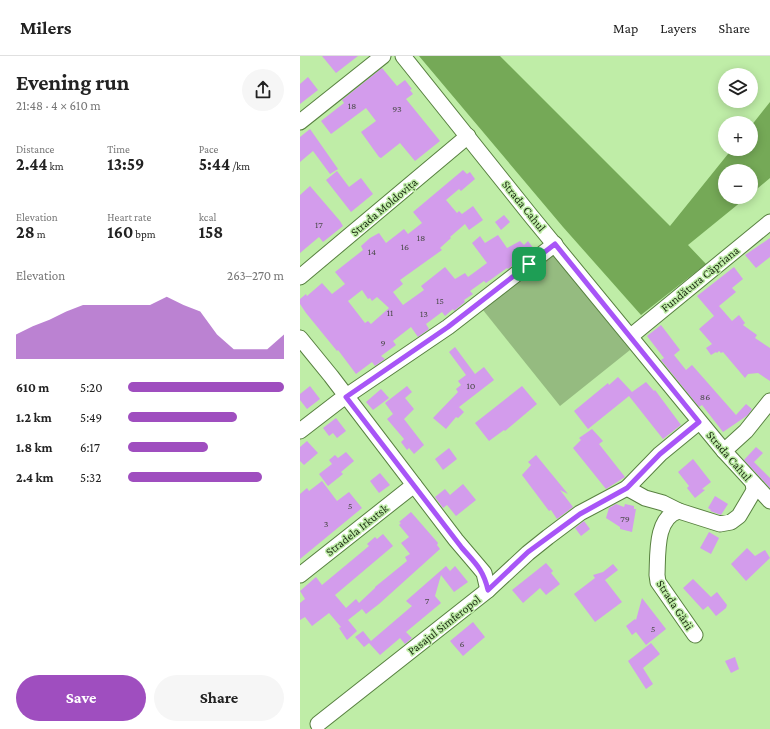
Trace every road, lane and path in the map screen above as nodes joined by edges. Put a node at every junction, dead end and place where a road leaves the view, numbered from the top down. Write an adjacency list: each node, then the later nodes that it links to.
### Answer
1 (383, 56): 3 (street)
2 (403, 56): 4 (street, Strada Cahul)
3 (300, 122)
4 (468, 136): 6 (street, Strada Cahul); 7 (street, Strada Moldovița)
5 (770, 222): 8 (street, Fundătura Căpriana)
6 (555, 244): 8 (street, Strada Cahul); 10 (street)
7 (300, 277)
8 (631, 336): 12 (street, Strada Cahul)
9 (300, 338): 10 (street)
10 (346, 397): 13 (street); 16 (street)
11 (770, 401): 14 (street)
12 (699, 422): 14 (street, Strada Cahul); 17 (street, Pasajul Simferopol)
13 (300, 431)
14 (724, 451): 15 (street, Strada Cahul)
15 (753, 483): 18 (street, Strada Cahul); 19 (street)
16 (414, 485): 20 (street, Stradela Irkutsk); 21 (street)
17 (627, 488): 19 (street); 21 (street, Pasajul Simferopol)
18 (770, 501)
19 (679, 510): 22 (street, Strada Gării)
20 (300, 575)
21 (488, 590): 23 (street, Pasajul Simferopol)
22 (695, 635)
23 (318, 724)

